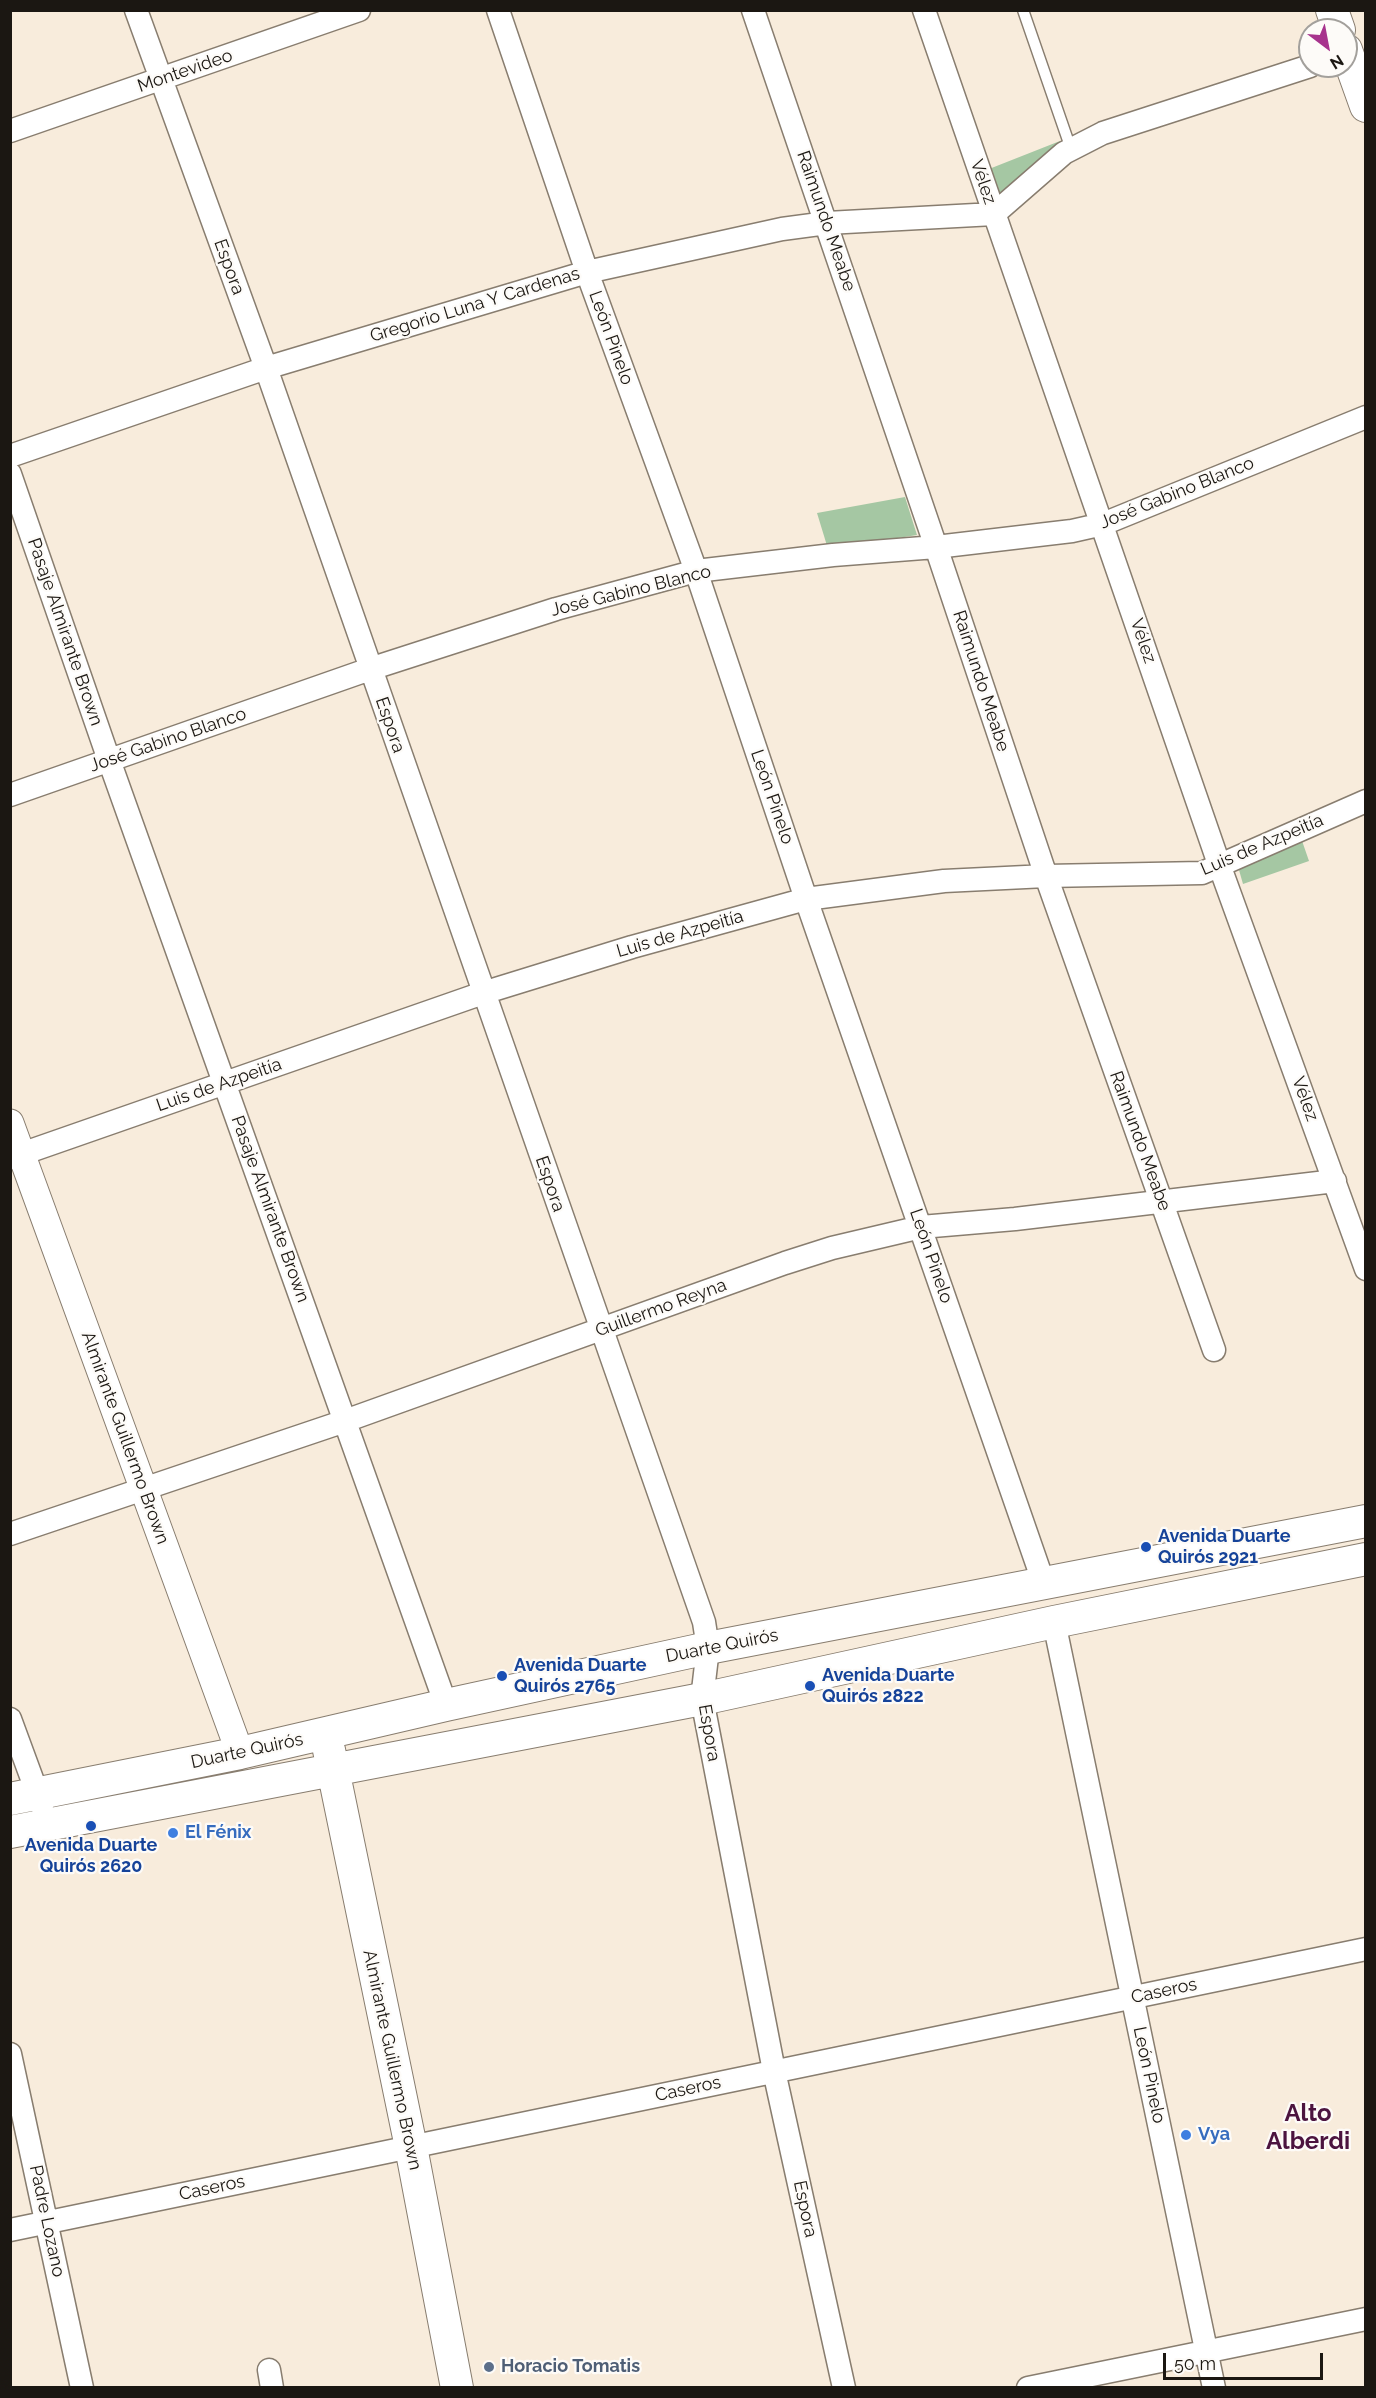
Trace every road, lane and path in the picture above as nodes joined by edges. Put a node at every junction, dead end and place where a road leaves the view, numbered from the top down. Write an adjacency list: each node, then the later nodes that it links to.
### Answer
1 (136, 10): 9 (street, Espora)
2 (359, 10): 9 (street, Montevideo)
3 (498, 10): 15 (street, León Pinelo)
4 (753, 10): 14 (street, Raimundo Meabe)
5 (924, 10): 13 (street, Vélez)
6 (1023, 10): 12 (lane)
7 (1298, 70): 12 (street)
8 (1356, 78): 10 (main road)
9 (161, 80): 11 (street, Montevideo); 16 (street, Espora)
10 (1365, 106)
11 (10, 131)
12 (1071, 149): 13 (street)
13 (994, 214): 14 (street, Gregorio Luna Y Cardenas); 20 (street, Vélez)
14 (827, 224): 15 (street, Gregorio Luna Y Cardenas); 21 (street, Raimundo Meabe)
15 (587, 272): 16 (street, Gregorio Luna Y Cardenas); 22 (street, León Pinelo)
16 (266, 368): 18 (street, Gregorio Luna Y Cardenas); 23 (street, Espora)
17 (1365, 417): 20 (street, José Gabino Blanco)
18 (10, 456)
19 (10, 474): 24 (street, Pasaje Almirante Brown)
20 (1103, 524): 21 (street, José Gabino Blanco); 27 (street, Vélez)
21 (936, 547): 22 (street, José Gabino Blanco); 28 (street, Raimundo Meabe)
22 (696, 571): 23 (street, José Gabino Blanco); 29 (street, León Pinelo)
23 (370, 669): 24 (street, José Gabino Blanco); 30 (street, Espora)
24 (109, 760): 25 (street, José Gabino Blanco); 31 (street, Pasaje Almirante Brown)
25 (10, 795)
26 (1365, 801): 27 (street, Luis de Azpeitía)
27 (1220, 867): 28 (street, Luis de Azpeitía); 34 (street, Vélez)
28 (1046, 876): 29 (street, Luis de Azpeitía); 35 (street, Raimundo Meabe)
29 (806, 899): 30 (street, Luis de Azpeitía); 36 (street, León Pinelo)
30 (483, 993): 31 (street, Luis de Azpeitía); 38 (street, Espora)
31 (225, 1083): 33 (street, Luis de Azpeitía); 40 (street, Pasaje Almirante Brown)
32 (10, 1123): 33 (street, Almirante Guillermo Brown)
33 (16, 1156): 41 (street, Almirante Guillermo Brown)
34 (1335, 1181): 35 (street, Guillermo Reyna); 37 (street, Vélez)
35 (1161, 1200): 36 (street, Guillermo Reyna); 39 (street, Raimundo Meabe)
36 (921, 1227): 38 (street, Guillermo Reyna); 45 (street, León Pinelo)
37 (1365, 1269)
38 (601, 1330): 40 (street, Guillermo Reyna); 47 (street, Espora)
39 (1214, 1350)
40 (345, 1421): 41 (street, Guillermo Reyna); 49 (street, Pasaje Almirante Brown)
41 (143, 1488): 43 (street, Guillermo Reyna); 52 (street, Almirante Guillermo Brown)
42 (1365, 1521): 45 (main road, Duarte Quirós)
43 (10, 1534)
44 (1365, 1559): 46 (main road, Duarte Quirós)
45 (1044, 1584): 47 (main road, Duarte Quirós)
46 (1054, 1622): 48 (main road, Duarte Quirós); 58 (street, León Pinelo)
47 (708, 1648): 48 (street, Espora); 49 (main road, Duarte Quirós)
48 (702, 1699): 53 (main road, Duarte Quirós); 60 (street, Espora)
49 (446, 1705): 51 (main road, Duarte Quirós)
50 (10, 1719): 54 (street)
51 (325, 1733): 52 (main road, Duarte Quirós); 53 (main road, Almirante Guillermo Brown)
52 (240, 1753): 54 (main road, Duarte Quirós)
53 (332, 1769): 55 (main road, Duarte Quirós); 61 (main road, Almirante Guillermo Brown)
54 (24, 1796): 55 (street)
55 (47, 1825): 56 (main road, Duarte Quirós)
56 (10, 1832)
57 (1365, 1949): 58 (street, Caseros)
58 (1133, 1998): 60 (street, Caseros); 65 (street, León Pinelo)
59 (10, 2054): 62 (street, Padre Lozano)
60 (774, 2071): 61 (street, Caseros); 68 (street, Espora)
61 (411, 2147): 62 (street, Caseros); 67 (main road, Almirante Guillermo Brown)
62 (47, 2222): 63 (street, Caseros); 66 (street, Padre Lozano)
63 (10, 2230)
64 (1365, 2319): 65 (street)
65 (1207, 2351): 69 (street); 70 (street, León Pinelo)
66 (82, 2388)
67 (457, 2388)
68 (844, 2388)
69 (1028, 2388)
70 (1214, 2388)

